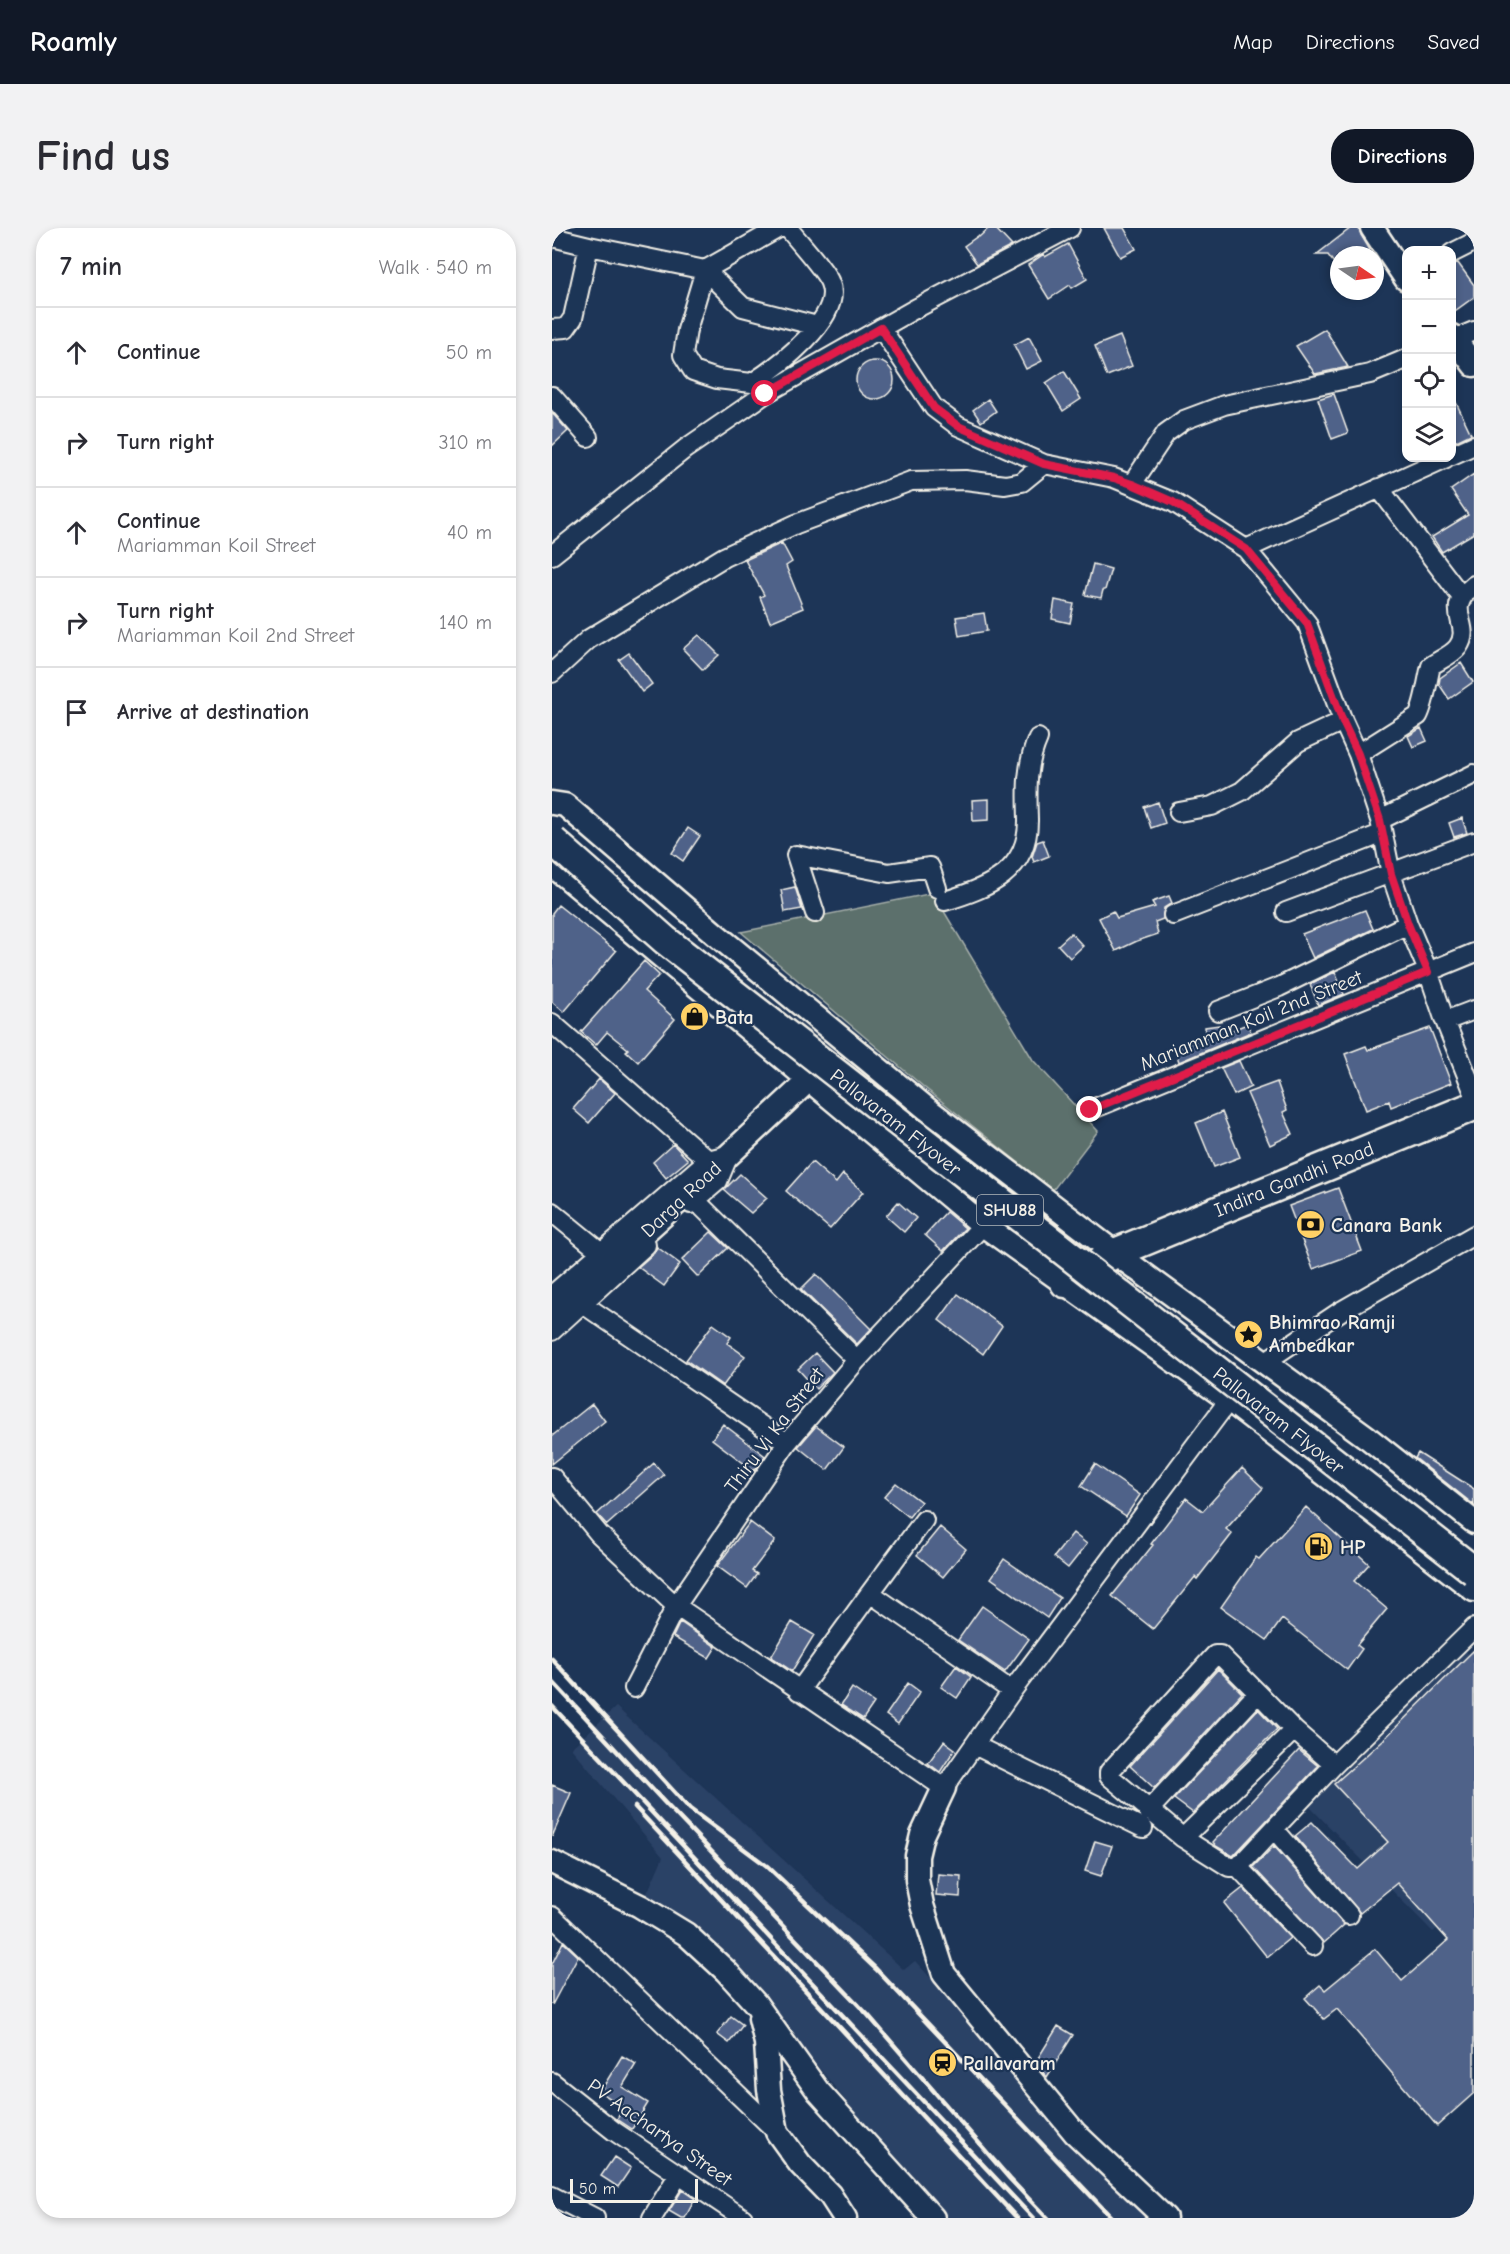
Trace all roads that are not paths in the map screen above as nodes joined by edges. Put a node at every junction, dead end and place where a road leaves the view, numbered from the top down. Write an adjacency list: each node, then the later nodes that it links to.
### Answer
1 (779, 228): 9 (street)
2 (788, 228): 11 (street)
3 (1070, 228): 12 (street)
4 (1372, 228): 10 (street)
5 (552, 237): 7 (street)
6 (1474, 242): 8 (street)
7 (589, 246): 9 (street); 13 (street)
8 (1456, 251)
9 (705, 270): 11 (street); 11 (street)
10 (1402, 270)
11 (817, 327)
12 (881, 328): 22 (street); 26 (street)
13 (552, 329)
14 (1458, 336): 16 (street)
15 (1402, 361): 23 (street)
16 (1474, 365)
17 (552, 396): 18 (street)
18 (588, 437)
19 (1474, 445): 20 (street)
20 (1456, 453)
21 (1437, 462): 24 (street)
22 (1044, 464): 23 (street); 28 (street)
23 (1132, 484): 25 (street)
24 (1379, 488): 25 (street); 27 (street)
25 (1246, 549): 29 (street)
26 (552, 555)
27 (1468, 590): 31 (street)
28 (552, 673)
29 (1343, 722): 31 (street); 34 (street)
30 (1038, 738): 40 (street)
31 (1358, 754): 35 (street)
32 (1474, 774): 35 (street)
33 (552, 803): 59 (street)
34 (1179, 812)
35 (1381, 827): 38 (street); 41 (street)
36 (555, 841): 49 (street); 72 (main road, Pallavaram Flyover / SHU88); 73 (main road, Pallavaram Flyover / SHU88, bridge)
37 (1474, 842): 38 (street)
38 (1391, 874): 39 (street); 42 (street)
39 (1286, 912)
40 (815, 913)
41 (1173, 915)
42 (1408, 924): 44 (street); 46 (street)
43 (1474, 953): 44 (street, Mariamman Koil 2nd Street)
44 (1428, 972): 47 (street); 52 (street, Mariamman Koil 2nd Street)
45 (1474, 1010): 47 (street)
46 (1218, 1011)
47 (1445, 1021): 50 (street)
48 (552, 1023): 53 (street)
49 (809, 1080): 53 (street, Darga Road); 56 (street)
50 (1474, 1093)
51 (1474, 1106): 59 (main road, Indira Gandhi Road)
52 (1090, 1110)
53 (718, 1158): 54 (street); 58 (street); 63 (street, Darga Road)
54 (695, 1200): 62 (street); 65 (street)
55 (552, 1212): 58 (street)
56 (983, 1225): 60 (street); 65 (street, Thiru Vi Ka Street)
57 (1474, 1235): 66 (street)
58 (602, 1252): 61 (street)
59 (1115, 1254): 60 (main road, Indira Gandhi Road); 66 (street)
60 (1065, 1283): 67 (street)
61 (552, 1295)
62 (583, 1304): 64 (street); 68 (street)
63 (552, 1315)
64 (552, 1331)
65 (857, 1360): 68 (street, Thiru Vi Ka Street)
66 (1263, 1363): 71 (street)
67 (1229, 1400): 74 (street); 80 (street)
68 (787, 1443): 76 (street, Thiru Vi Ka Street)
69 (552, 1477): 76 (street)
70 (924, 1520): 75 (street)
71 (1474, 1522)
72 (1474, 1554)
73 (1474, 1571)
74 (1474, 1590)
75 (870, 1593): 79 (street); 80 (street)
76 (676, 1606): 78 (street, Thiru Vi Ka Street); 79 (street)
77 (1474, 1628): 84 (street)
78 (634, 1688)
79 (799, 1691): 85 (street)
80 (1012, 1691): 83 (street)
81 (1258, 1692): 82 (street); 86 (street); 86 (street)
82 (1294, 1730): 84 (street); 88 (street)
83 (974, 1745): 85 (street); 86 (street)
84 (1334, 1765): 87 (street)
85 (944, 1788): 104 (street)
86 (1145, 1819): 88 (street)
87 (1274, 1829): 90 (street); 92 (street)
88 (1182, 1838): 90 (street)
89 (552, 1862): 94 (street)
90 (1238, 1868): 93 (street)
91 (552, 1916): 96 (street)
92 (1349, 1916)
93 (1313, 1946)
94 (756, 2004): 96 (street); 103 (street)
95 (552, 2082): 97 (street, PV Aachartya Street)
96 (777, 2132): 99 (street)
97 (679, 2174): 101 (street); 102 (street, PV Aachartya Street)
98 (552, 2196): 100 (street)
99 (842, 2216)
100 (595, 2218)
101 (652, 2218)
102 (743, 2218)
103 (933, 2218)
104 (1165, 2218)

